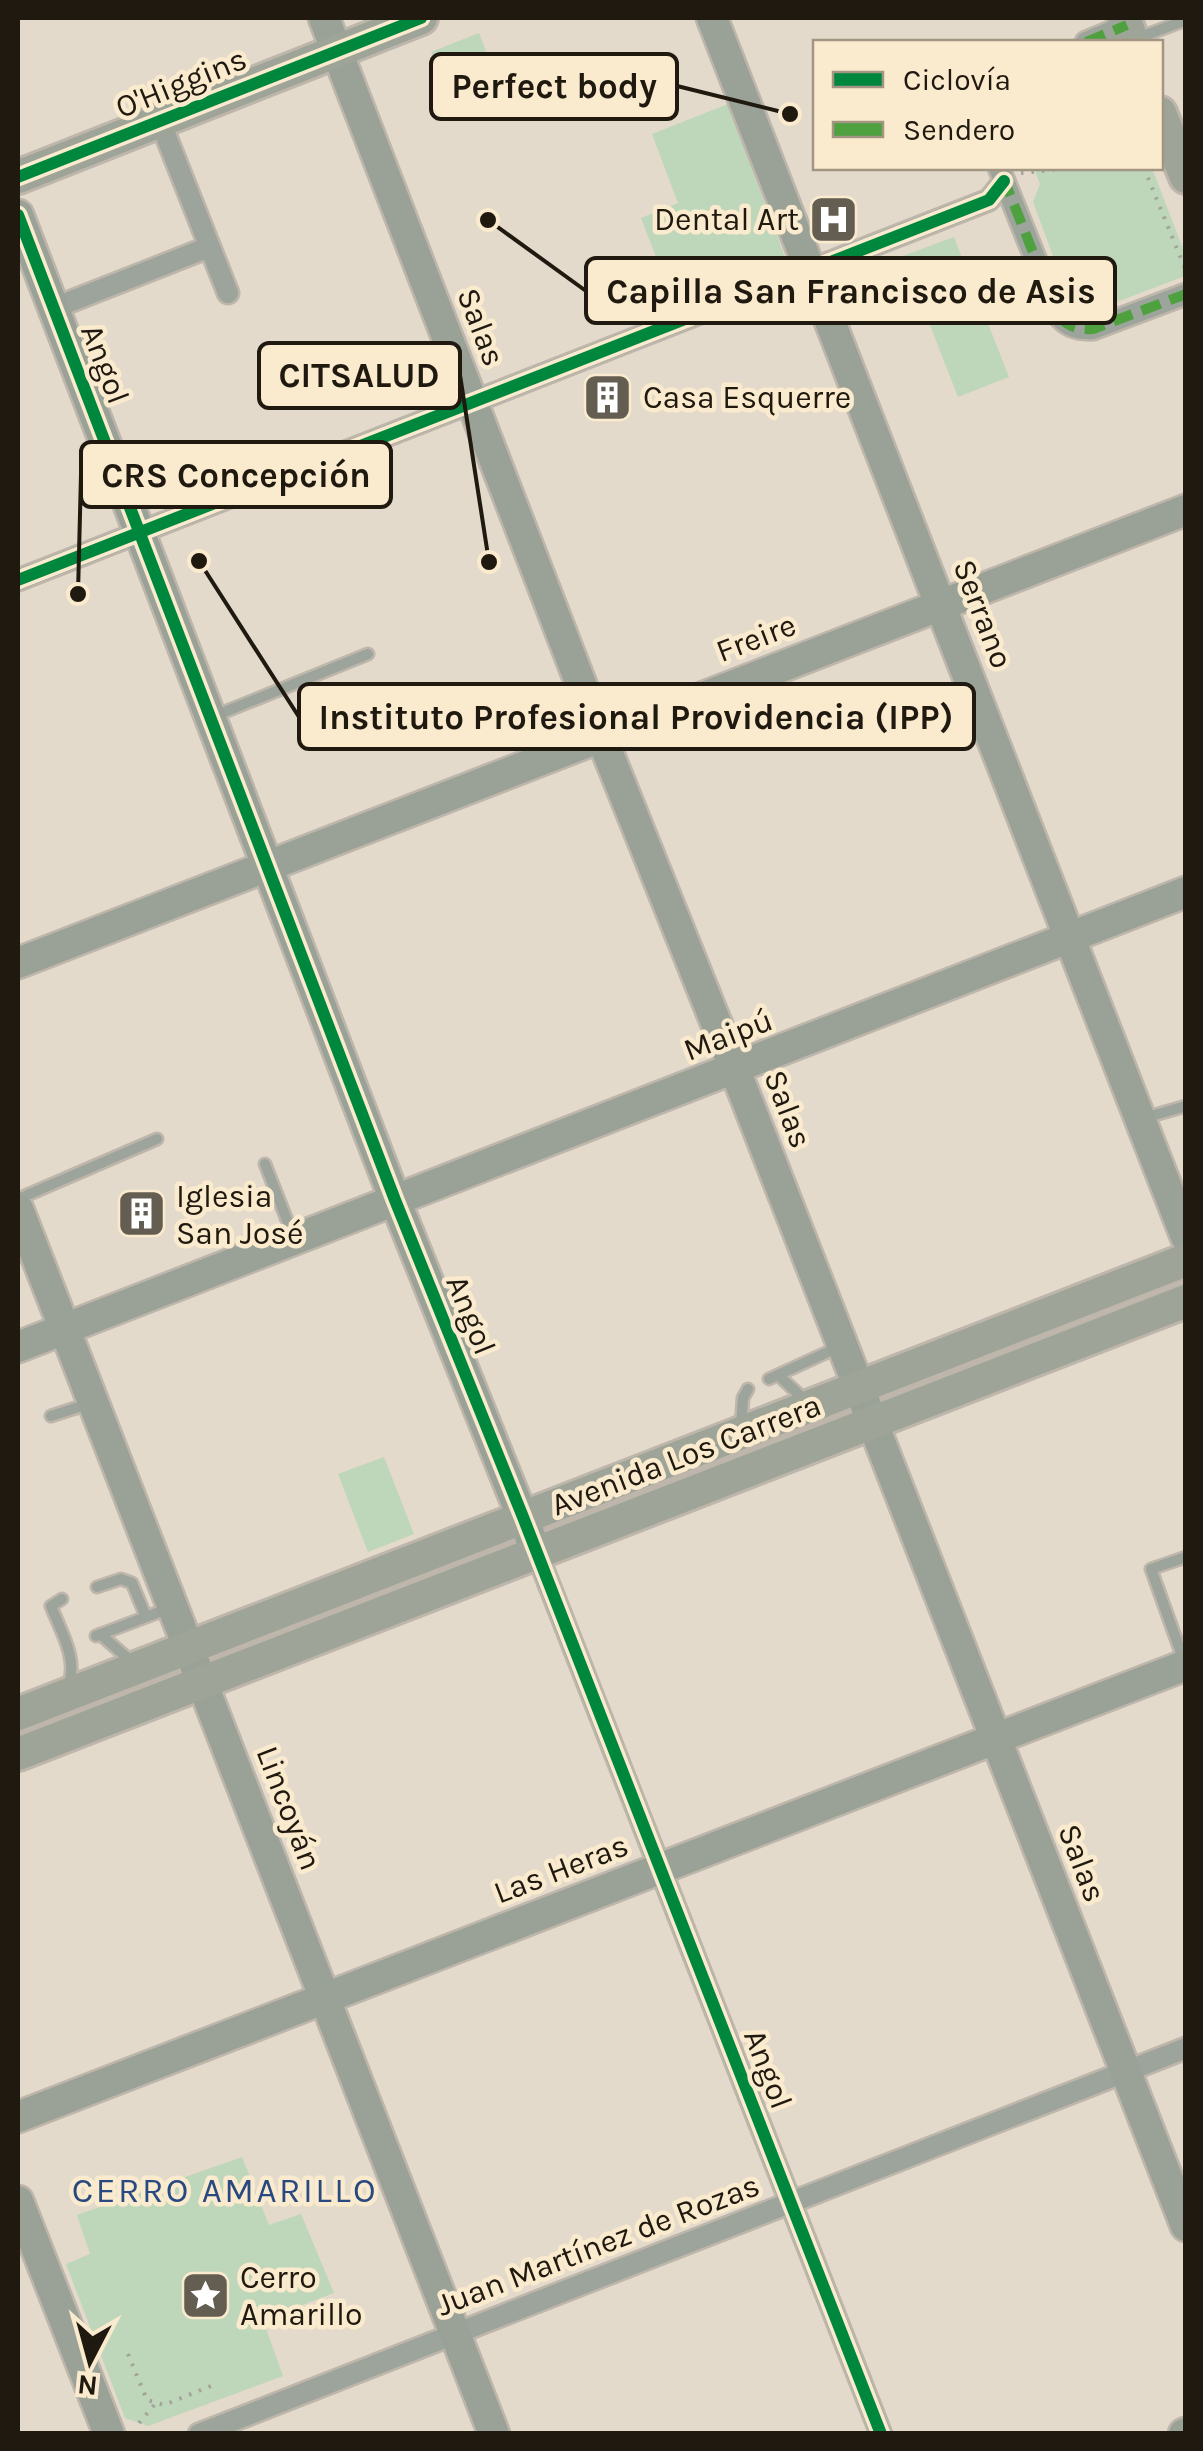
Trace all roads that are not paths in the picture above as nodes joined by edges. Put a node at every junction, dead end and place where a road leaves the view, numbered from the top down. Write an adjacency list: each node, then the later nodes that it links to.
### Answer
1 (324, 18): 7 (street, Salas)
2 (421, 18): 7 (main road, O'Higgins)
3 (712, 18): 15 (street, Serrano)
4 (1186, 20): 5 (lane)
5 (1129, 31): 6 (street)
6 (1094, 40)
7 (337, 51): 9 (main road, O'Higgins); 19 (street, Salas)
8 (1163, 120): 11 (main road)
9 (160, 121): 12 (main road, O'Higgins); 14 (street)
10 (1007, 174): 15 (street); 17 (street)
11 (1186, 177)
12 (18, 178)
13 (18, 215): 18 (street, Angol)
14 (210, 247): 16 (street); 18 (street)
15 (810, 270): 19 (street); 23 (street, Serrano)
16 (228, 293)
17 (1186, 294)
18 (54, 308): 21 (street, Angol)
19 (472, 403): 21 (street); 26 (street, Salas)
20 (1186, 510): 23 (street, Freire)
21 (140, 533): 22 (street); 25 (street, Angol)
22 (18, 580)
23 (941, 603): 26 (street, Freire); 29 (street, Serrano)
24 (368, 654): 25 (lane)
25 (211, 718): 27 (street, Angol)
26 (601, 736): 27 (street, Freire); 31 (street, Salas)
27 (267, 866): 30 (street, Freire); 37 (street, Angol)
28 (1186, 892): 29 (street, Maipú)
29 (1070, 937): 31 (street, Maipú); 33 (street, Serrano)
30 (18, 963)
31 (735, 1070): 37 (street, Maipú); 44 (street, Salas)
32 (1186, 1106): 33 (lane)
33 (1140, 1119): 39 (street, Serrano)
34 (158, 1139): 36 (lane)
35 (266, 1164): 40 (lane)
36 (18, 1198)
37 (395, 1200): 40 (street, Maipú); 53 (street, Angol)
38 (18, 1208): 43 (street, Lincoyán)
39 (1186, 1237)
40 (295, 1240): 43 (street, Maipú)
41 (1186, 1260): 46 (main road, Avenida Los Carrera)
42 (1186, 1301): 51 (main road, Avenida Los Carrera)
43 (64, 1329): 45 (street, Maipú); 48 (street, Lincoyán)
44 (842, 1346): 46 (street, Salas); 49 (lane)
45 (18, 1348)
46 (858, 1388): 49 (main road, Avenida Los Carrera); 51 (street, Salas)
47 (748, 1389): 52 (lane)
48 (93, 1402): 50 (lane); 58 (street, Lincoyán)
49 (812, 1406): 52 (main road, Avenida Los Carrera)
50 (51, 1416)
51 (872, 1422): 54 (main road, Avenida Los Carrera); 65 (street, Salas)
52 (737, 1435): 53 (main road, Avenida Los Carrera)
53 (523, 1517): 54 (street, Angol); 59 (main road, Avenida Los Carrera)
54 (536, 1551): 62 (main road, Avenida Los Carrera); 67 (street, Angol)
55 (1186, 1557): 60 (lane)
56 (97, 1586): 58 (lane)
57 (62, 1599): 63 (lane)
58 (160, 1612): 59 (street, Lincoyán); 61 (lane)
59 (188, 1647): 61 (main road, Avenida Los Carrera); 62 (street, Lincoyán)
60 (1185, 1665): 65 (street, Las Heras)
61 (138, 1666): 63 (main road, Avenida Los Carrera)
62 (202, 1682): 66 (main road, Avenida Los Carrera); 68 (street, Lincoyán)
63 (63, 1696): 64 (main road, Avenida Los Carrera)
64 (18, 1714)
65 (996, 1738): 67 (street, Las Heras); 70 (street, Salas)
66 (18, 1754)
67 (660, 1868): 68 (street, Las Heras); 73 (street, Angol)
68 (325, 1998): 71 (street, Las Heras); 75 (street, Lincoyán)
69 (1186, 2048): 70 (street, Juan Martínez de Rozas)
70 (1126, 2071): 73 (street, Juan Martínez de Rozas); 74 (street, Salas)
71 (18, 2118)
72 (18, 2201): 76 (street)
73 (790, 2202): 75 (street, Juan Martínez de Rozas); 79 (street, Angol)
74 (1186, 2226)
75 (455, 2333): 77 (street, Juan Martínez de Rozas); 78 (street, Lincoyán)
76 (109, 2434)
77 (200, 2434)
78 (494, 2434)
79 (881, 2434)

